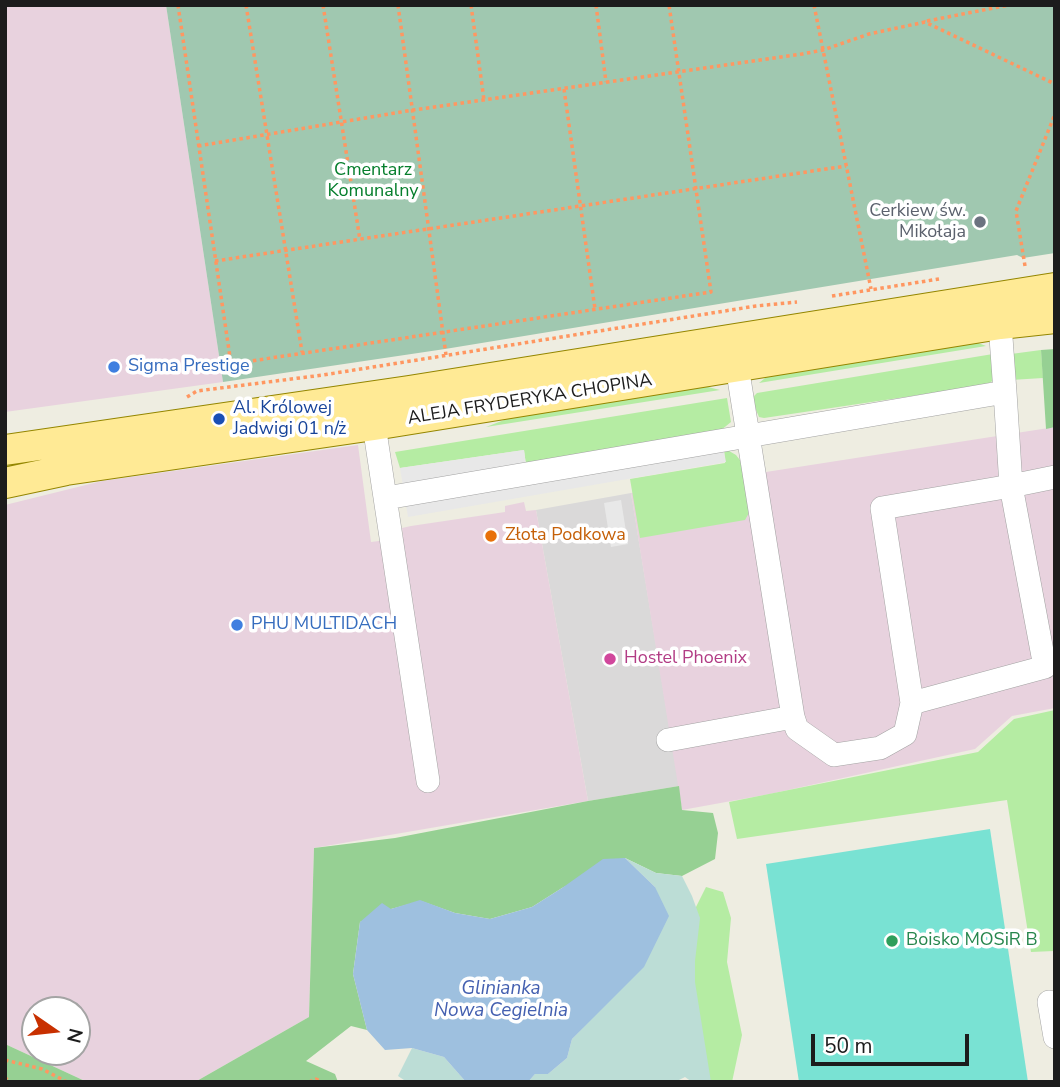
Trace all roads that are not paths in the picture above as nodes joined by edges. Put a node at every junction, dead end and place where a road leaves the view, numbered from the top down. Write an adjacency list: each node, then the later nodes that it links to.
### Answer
1 (1055, 288): 8 (main road, ALEJA FRYDERYKA CHOPINA)
2 (1055, 318): 3 (main road, ALEJA FRYDERYKA CHOPINA)
3 (1000, 324): 4 (main road, ALEJA FRYDERYKA CHOPINA); 5 (lane)
4 (737, 366): 6 (main road, ALEJA FRYDERYKA CHOPINA); 7 (lane)
5 (1005, 392): 7 (lane); 11 (lane)
6 (374, 425): 10 (main road, ALEJA FRYDERYKA CHOPINA); 12 (lane)
7 (749, 435): 12 (lane); 15 (lane)
8 (5, 450)
9 (1055, 477): 11 (lane)
10 (5, 483)
11 (1011, 486): 13 (lane); 14 (lane)
12 (386, 498): 17 (lane)
13 (1050, 666): 14 (lane)
14 (912, 703): 15 (lane)
15 (793, 717): 16 (lane)
16 (668, 740)
17 (428, 781)
18 (1049, 1002): 19 (lane)
19 (1055, 1037)

